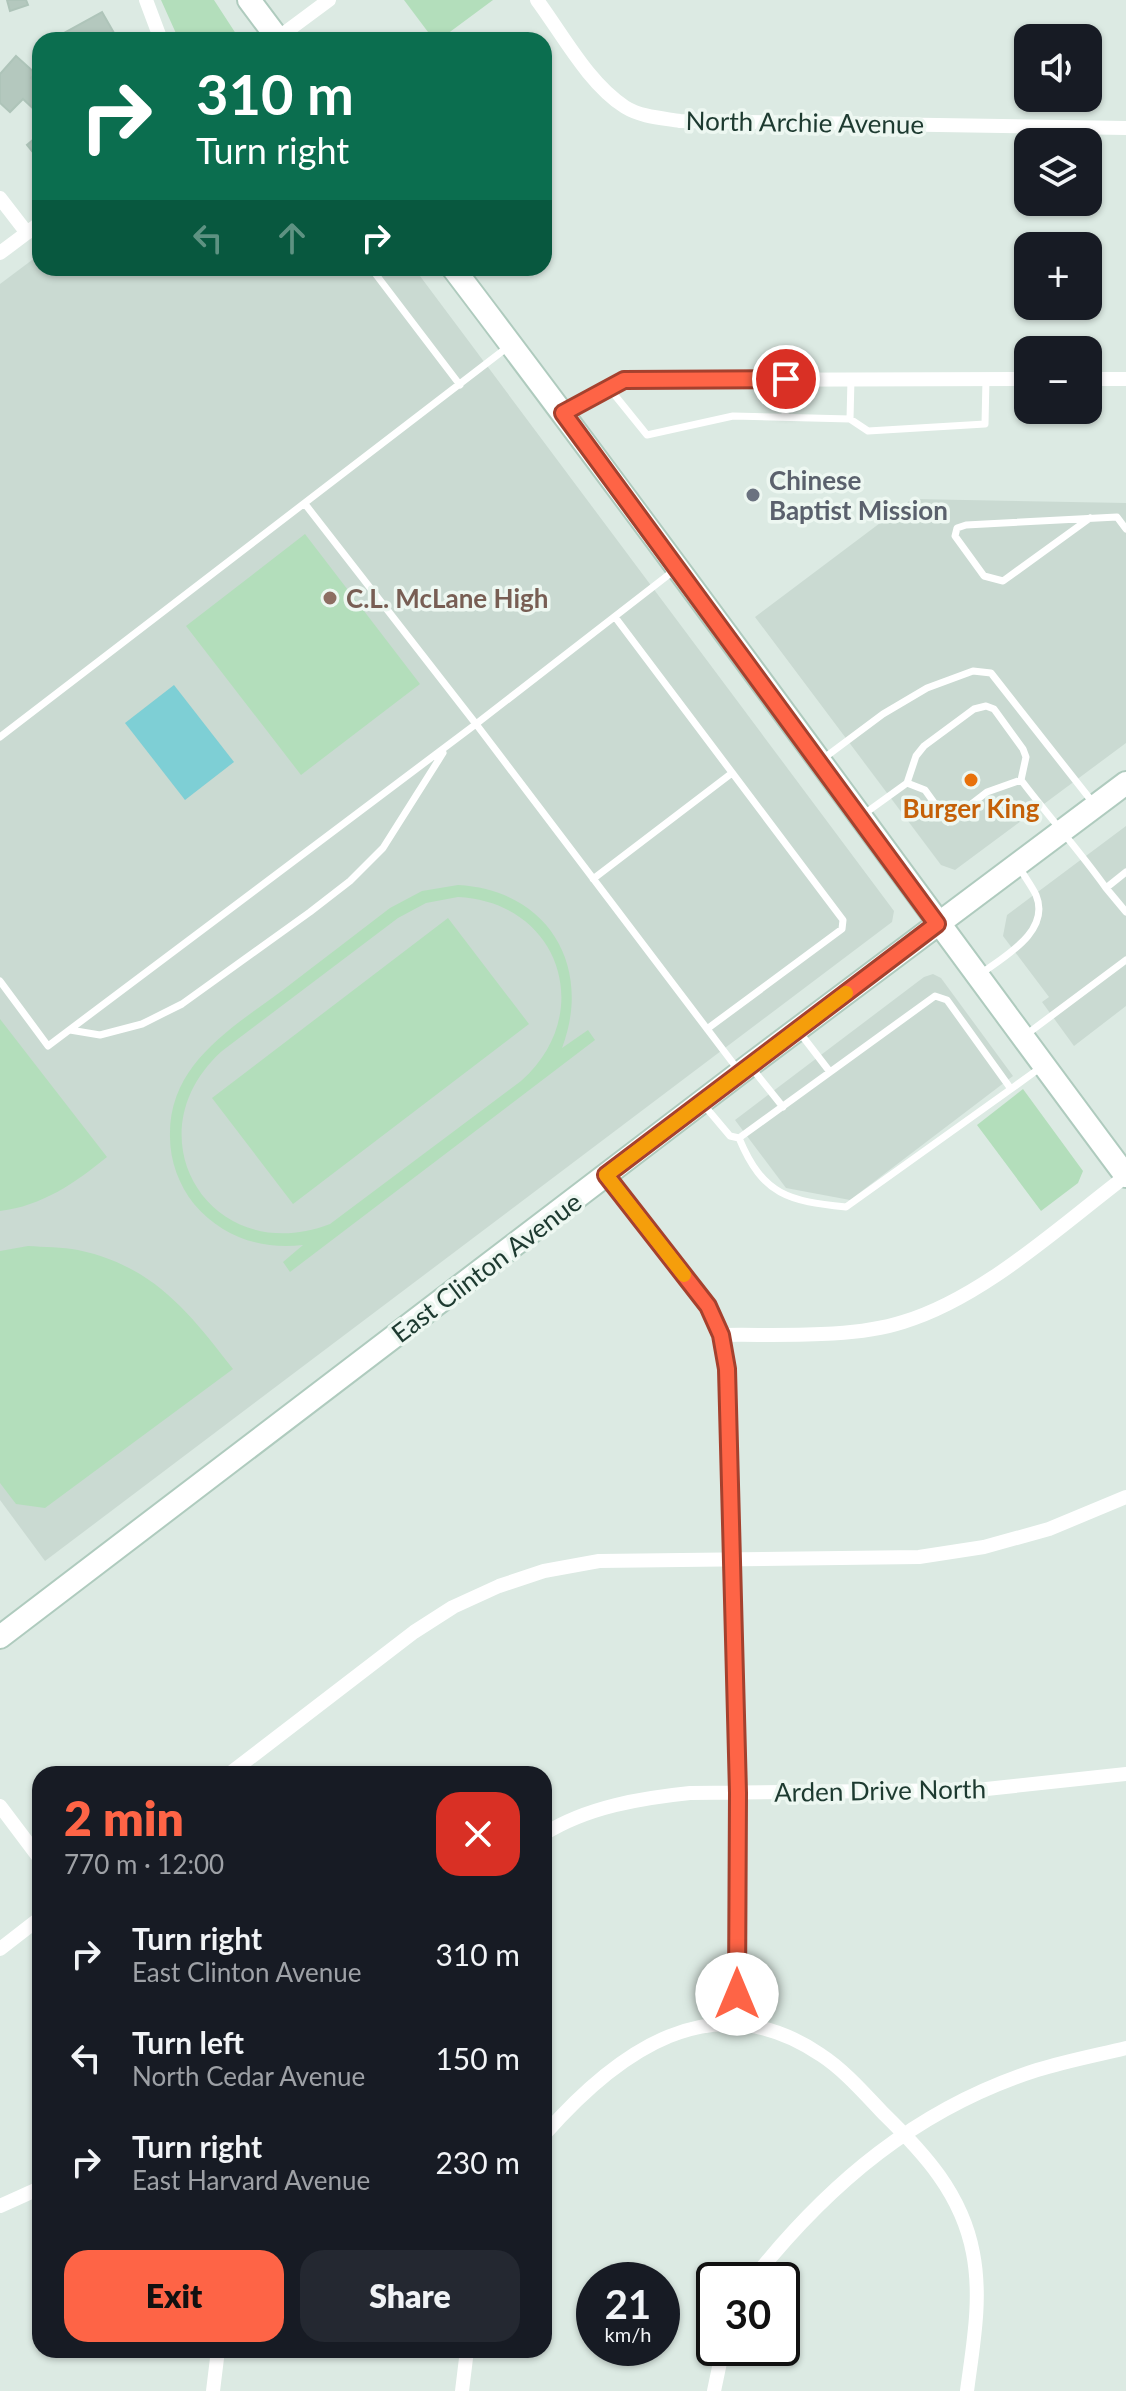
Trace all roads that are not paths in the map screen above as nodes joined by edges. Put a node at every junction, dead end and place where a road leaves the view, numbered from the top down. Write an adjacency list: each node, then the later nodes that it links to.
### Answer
1 (146, 0): 5 (street)
2 (249, 0): 6 (main road)
3 (329, 0): 7 (street)
4 (537, 0): 8 (street, North Archie Avenue)
5 (158, 32)
6 (272, 32)
7 (286, 32)
8 (1126, 128)
9 (0, 198): 11 (street)
10 (32, 229): 11 (street)
11 (27, 233): 12 (street)
12 (0, 253)
13 (377, 276): 22 (lane)
14 (459, 276): 15 (main road)
15 (511, 345): 22 (lane); 24 (main road)
16 (786, 379): 17 (street); 23 (street); 25 (lane)
17 (851, 379): 18 (street); 26 (lane)
18 (986, 379): 19 (street); 26 (lane)
19 (1014, 379)
20 (1102, 379): 21 (street)
21 (1126, 379)
22 (460, 385): 27 (lane)
23 (609, 388): 24 (street); 25 (lane)
24 (563, 413): 31 (main road)
25 (785, 417): 26 (lane)
26 (850, 419)
27 (305, 504): 33 (lane); 34 (lane)
28 (1122, 517): 29 (lane); 30 (lane)
29 (1090, 518): 29 (lane)
30 (1126, 529)
31 (677, 568): 32 (lane); 36 (main road)
32 (615, 617): 33 (lane); 37 (lane)
33 (476, 724): 35 (lane); 46 (lane)
34 (0, 737)
35 (447, 746): 54 (lane); 54 (lane)
36 (819, 762): 41 (lane); 42 (main road)
37 (732, 773): 46 (lane); 53 (lane)
38 (1021, 780): 39 (lane); 39 (lane); 43 (lane)
39 (907, 783): 42 (lane)
40 (1126, 783): 41 (main road, East Clinton Avenue)
41 (1096, 806): 43 (main road, East Clinton Avenue)
42 (859, 817): 49 (main road)
43 (1060, 832): 44 (main road, East Clinton Avenue); 47 (lane)
44 (1017, 864): 49 (main road, East Clinton Avenue); 51 (lane)
45 (1126, 872): 47 (lane)
46 (593, 879): 53 (lane)
47 (1106, 888): 48 (lane)
48 (1126, 912)
49 (937, 924): 51 (main road); 55 (main road, East Clinton Avenue)
50 (1126, 960): 56 (lane)
51 (977, 977): 56 (main road)
52 (0, 981): 54 (lane)
53 (707, 1029): 58 (lane)
54 (70, 1030)
55 (797, 1030): 58 (main road, East Clinton Avenue); 59 (lane)
56 (1022, 1038): 57 (main road)
57 (1043, 1066): 60 (lane); 65 (main road)
58 (745, 1069): 61 (main road, East Clinton Avenue); 62 (lane)
59 (830, 1072): 60 (lane); 62 (lane)
60 (1011, 1089): 63 (lane)
61 (702, 1103): 63 (lane); 64 (main road, East Clinton Avenue)
62 (783, 1107): 63 (lane)
63 (739, 1138)
64 (606, 1175): 66 (street); 69 (main road, East Clinton Avenue)
65 (1126, 1176): 66 (street)
66 (721, 1335): 68 (street)
67 (1126, 1497): 68 (street)
68 (731, 1559): 70 (street); 72 (street)
69 (0, 1637)
70 (239, 1766)
71 (1126, 1774): 72 (street, Arden Drive North)
72 (738, 1793): 74 (street, Arden Drive North); 78 (street)
73 (0, 1806): 75 (street)
74 (552, 1830)
75 (32, 1848)
76 (32, 1924): 77 (street)
77 (0, 1949)
78 (737, 2023): 80 (street); 81 (street)
79 (1126, 2048): 81 (street)
80 (552, 2126)
81 (904, 2133): 84 (street); 91 (street)
82 (32, 2192): 83 (street)
83 (0, 2206)
84 (766, 2262)
85 (217, 2358): 88 (street)
86 (466, 2358): 89 (street)
87 (719, 2366): 90 (street)
88 (213, 2391)
89 (462, 2391)
90 (714, 2391)
91 (967, 2391)

